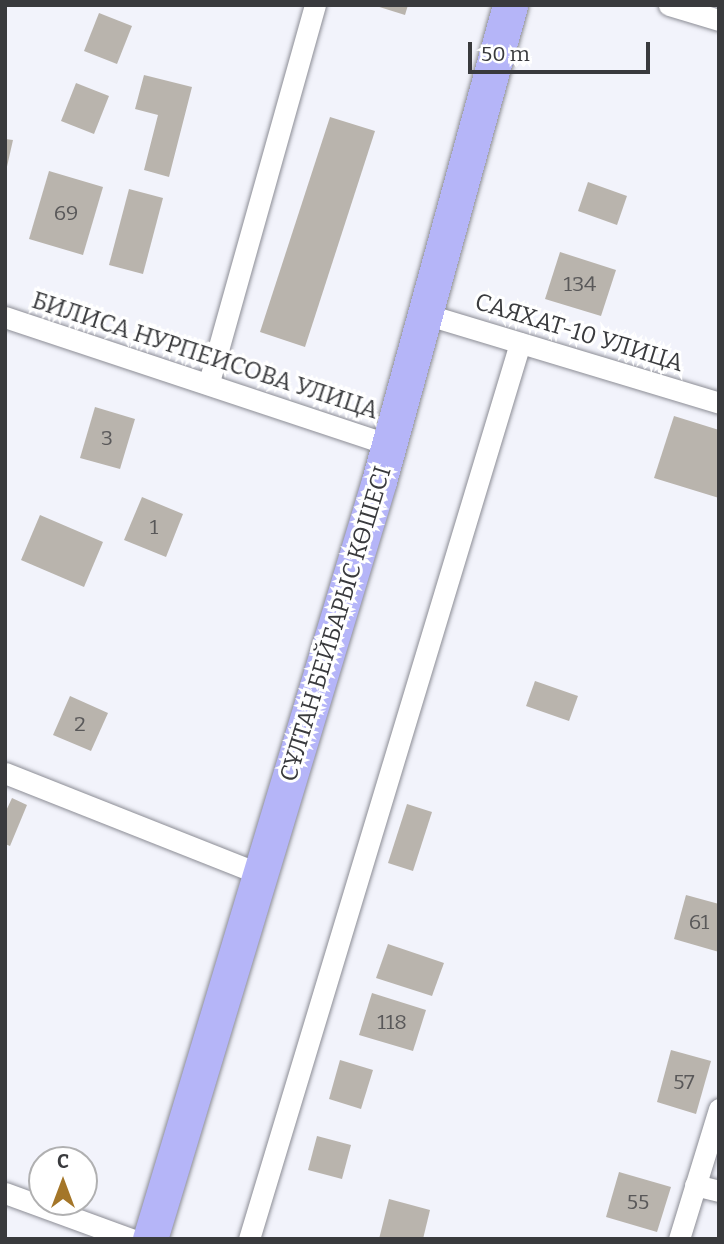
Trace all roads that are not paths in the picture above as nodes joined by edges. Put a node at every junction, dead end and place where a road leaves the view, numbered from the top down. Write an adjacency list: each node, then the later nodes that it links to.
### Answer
1 (315, 5): 8 (street)
2 (510, 5): 5 (main road, СҰЛТАН БЕЙБАРЫС КӨШЕСІ)
3 (669, 5): 4 (street)
4 (719, 20)
5 (425, 314): 7 (street, САЯХАТ-10 УЛИЦА); 10 (main road, СҰЛТАН БЕЙБАРЫС КӨШЕСІ)
6 (5, 317): 8 (street, БИЛИСА НУРПЕИСОВА УЛИЦА)
7 (520, 343): 9 (street, САЯХАТ-10 УЛИЦА); 19 (street)
8 (209, 382): 10 (street, БИЛИСА НУРПЕИСОВА УЛИЦА)
9 (719, 403)
10 (389, 445): 12 (main road, СҰЛТАН БЕЙБАРЫС КӨШЕСІ)
11 (5, 773): 12 (street)
12 (260, 874): 18 (main road, СҰЛТАН БЕЙБАРЫС КӨШЕСІ)
13 (719, 1109): 14 (street)
14 (695, 1185): 15 (street); 20 (street)
15 (719, 1191)
16 (5, 1193): 17 (street)
17 (131, 1239)
18 (150, 1239)
19 (249, 1239)
20 (679, 1239)

